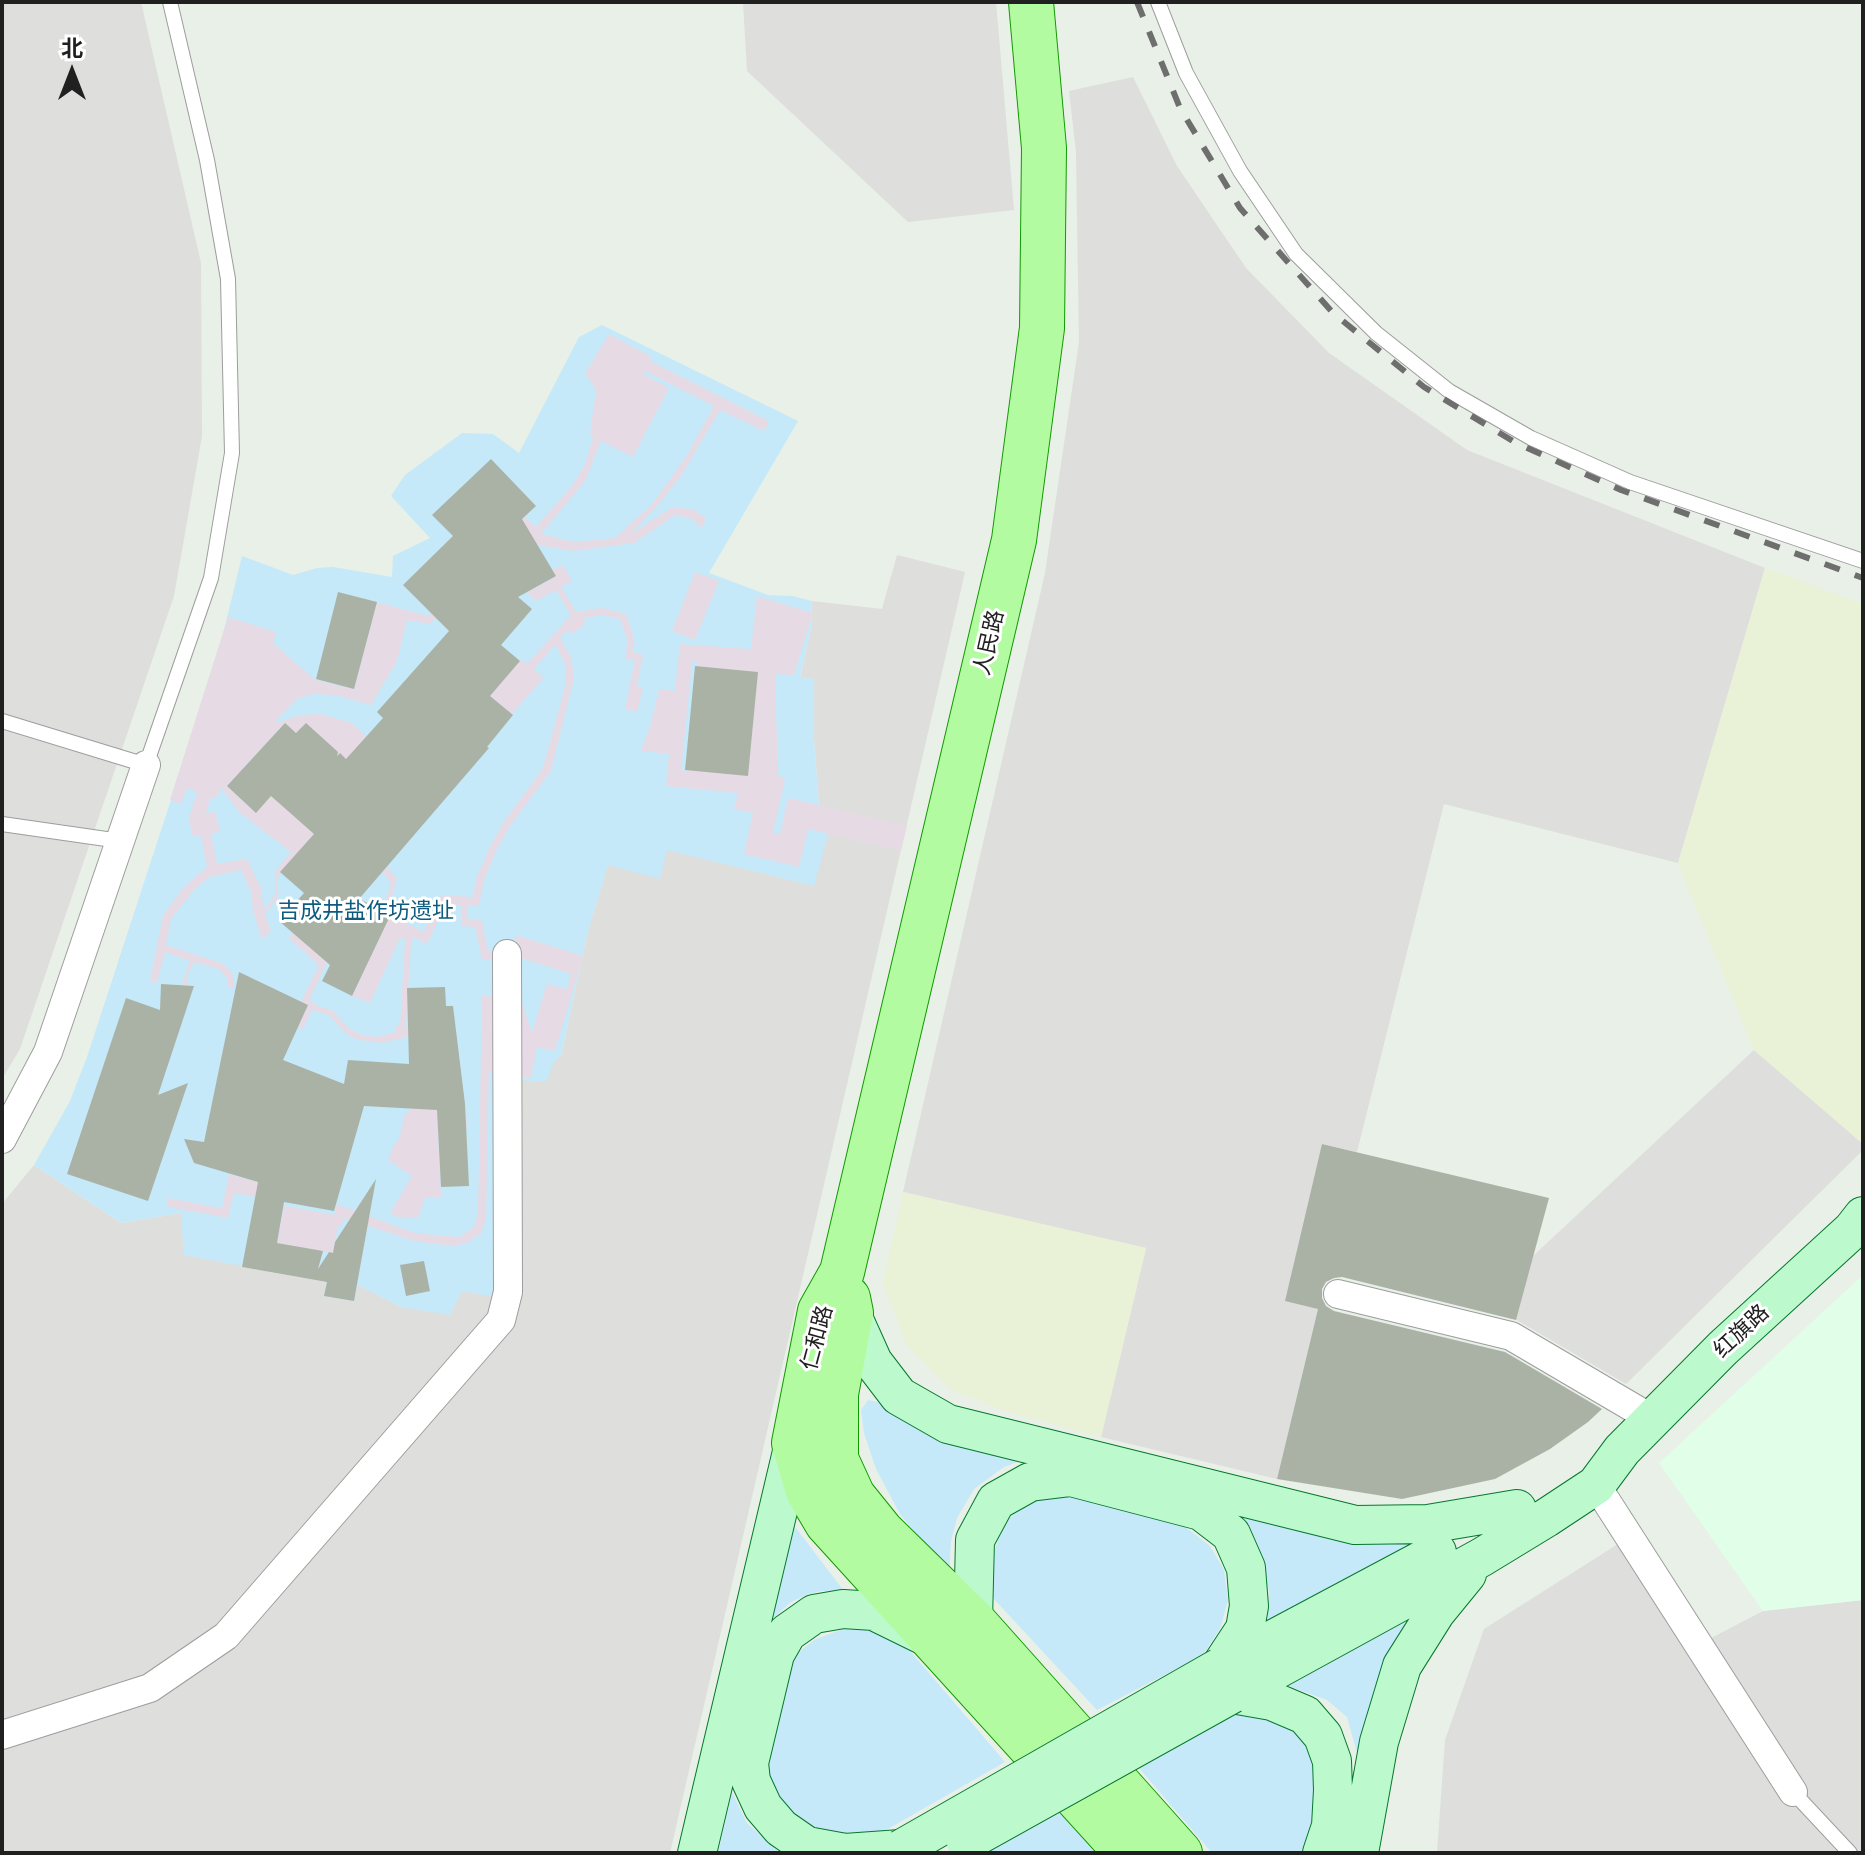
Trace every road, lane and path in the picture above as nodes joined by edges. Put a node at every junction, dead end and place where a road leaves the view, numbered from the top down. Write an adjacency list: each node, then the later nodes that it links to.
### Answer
1 (170, 2): 6 (lane)
2 (1031, 2): 12 (main road, 人民路)
3 (1158, 2): 4 (lane)
4 (1863, 561)
5 (2, 721): 6 (lane)
6 (146, 765): 8 (street)
7 (2, 824): 8 (lane)
8 (120, 841): 10 (street)
9 (507, 954): 22 (street)
10 (2, 1139)
11 (1859, 1222): 14 (main road, 红旗路)
12 (846, 1292): 15 (main road, 仁和路); 18 (main road); 20 (main road, 仁和路)
13 (1338, 1294): 14 (street)
14 (1654, 1420): 16 (main road, 红旗路)
15 (794, 1443): 20 (main road, 仁和路); 25 (main road)
16 (1622, 1450): 17 (main road); 18 (main road)
17 (1596, 1485): 19 (main road); 23 (street)
18 (1517, 1509): 21 (main road)
19 (1482, 1557): 21 (main road); 30 (main road)
20 (955, 1632): 21 (main road); 24 (main road); 27 (main road, 仁和路); 28 (main road, 仁和路)
21 (1226, 1680): 24 (main road, bridge); 26 (main road, bridge); 29 (main road)
22 (2, 1735)
23 (1793, 1792): 31 (lane)
24 (897, 1851)
25 (697, 1853)
26 (946, 1853)
27 (1127, 1853)
28 (1180, 1853)
29 (1322, 1853)
30 (1359, 1853)
31 (1850, 1853)

